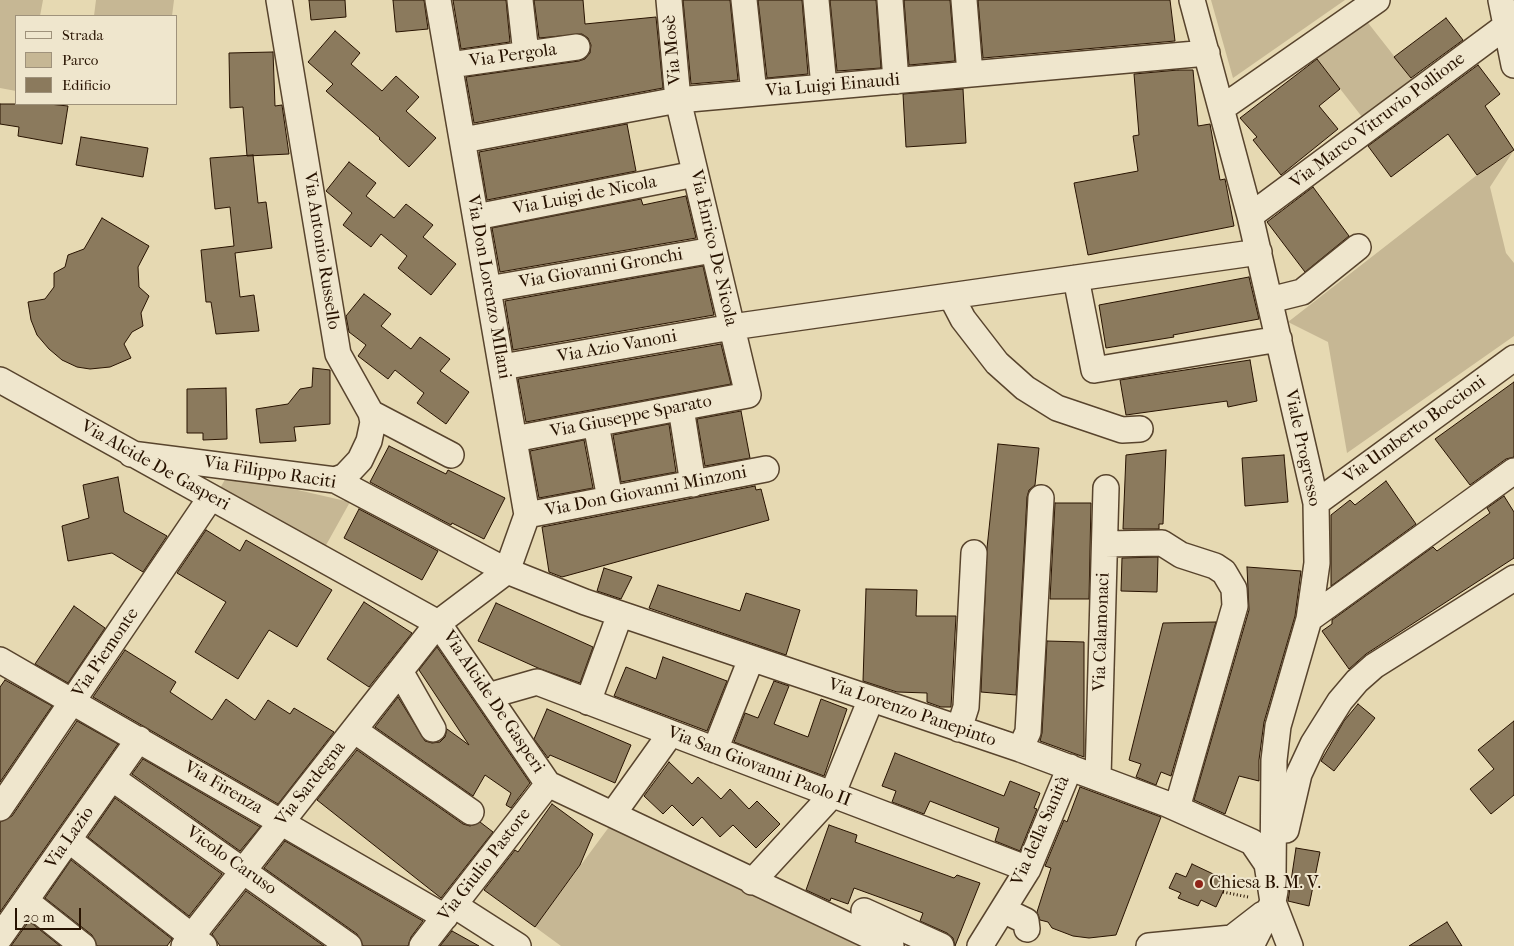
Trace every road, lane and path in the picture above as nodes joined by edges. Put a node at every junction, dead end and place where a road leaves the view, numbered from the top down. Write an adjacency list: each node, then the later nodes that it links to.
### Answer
1 (279, 0): 42 (street, Via Antonio Russello)
2 (438, 0): 16 (street, Via Don Lorenzo MIlani)
3 (520, 0): 15 (street)
4 (669, 0): 22 (street, Via Mosè)
5 (744, 0): 21 (street)
6 (816, 0): 20 (street)
7 (890, 0): 19 (street)
8 (964, 0): 18 (street)
9 (1192, 0): 14 (street, Viale Progresso)
10 (1377, 0): 23 (street)
11 (1501, 0): 12 (street)
12 (1510, 24): 17 (street); 26 (street, Via Marco Vitruvio Pollione)
13 (577, 47): 15 (street, Via Pergola)
14 (1207, 53): 18 (street, Via Luigi Einaudi); 23 (street, Viale Progresso)
15 (526, 54): 16 (street, Via Pergola)
16 (450, 65): 24 (street, Via Don Lorenzo MIlani)
17 (1514, 65)
18 (970, 74): 19 (street, Via Luigi Einaudi)
19 (896, 81): 20 (street, Via Luigi Einaudi)
20 (824, 87): 21 (street, Via Luigi Einaudi)
21 (754, 93): 22 (street, Via Luigi Einaudi)
22 (678, 100): 24 (street, Via Luigi Einaudi); 25 (street, Via Enrico De Nicola)
23 (1222, 108): 26 (street, Viale Progresso)
24 (463, 140): 27 (street, Via Don Lorenzo MIlani)
25 (695, 174): 27 (street, Via Luigi de Nicola); 29 (street, Via Enrico De Nicola)
26 (1250, 216): 30 (street, Viale Progresso)
27 (476, 217): 32 (street, Via Don Lorenzo MIlani)
28 (1358, 248): 34 (street)
29 (714, 250): 32 (street, Via Giovanni Gronchi); 35 (street, Via Enrico De Nicola)
30 (1259, 252): 31 (street, Via Azio Vanoni); 34 (street, Viale Progresso)
31 (1076, 278): 33 (street, Via Azio Vanoni); 36 (street)
32 (488, 289): 38 (street, Via Don Lorenzo MIlani)
33 (951, 296): 35 (street, Via Azio Vanoni); 44 (street)
34 (1270, 300): 36 (street, Viale Progresso)
35 (732, 327): 38 (street, Via Azio Vanoni); 40 (street, Via Enrico De Nicola)
36 (1279, 339): 56 (street, Viale Progresso)
37 (1514, 358): 56 (street, Via Umberto Boccioni)
38 (502, 368): 45 (street, Via Don Lorenzo MIlani)
39 (2, 385): 46 (street, Via Alcide De Gasperi)
40 (748, 395): 41 (street, Via Giuseppe Sparato)
41 (681, 408): 43 (street, Via Giuseppe Sparato); 51 (street)
42 (372, 413): 47 (street); 50 (street)
43 (596, 424): 45 (street, Via Giuseppe Sparato); 55 (street)
44 (1140, 429)
45 (514, 439): 57 (street, Via Don Lorenzo MIlani)
46 (131, 454): 50 (street, Via Filippo Raciti); 53 (street, Via Alcide De Gasperi)
47 (451, 455)
48 (766, 470): 51 (street, Via Don Giovanni Minzoni)
49 (1514, 472): 63 (street)
50 (335, 480): 60 (street, Via Filippo Raciti)
51 (693, 484): 55 (street, Via Don Giovanni Minzoni)
52 (1106, 488): 58 (street, Via Calamonaci)
53 (211, 497): 64 (street, Via Alcide De Gasperi); 70 (street, Via Piemonte)
54 (1041, 498): 77 (street)
55 (610, 499): 57 (street, Via Don Giovanni Minzoni)
56 (1316, 503): 63 (street, Viale Progresso)
57 (527, 515): 60 (street, Via Don Lorenzo MIlani)
58 (1105, 544): 80 (street, Via Calamonaci); 85 (street)
59 (974, 553): 73 (street)
60 (507, 571): 62 (street, Via Lorenzo Panepinto); 64 (street, Via Sardegna)
61 (1514, 578): 94 (street)
62 (620, 614): 65 (street, Via Lorenzo Panepinto); 71 (street)
63 (1309, 619): 94 (street, Viale Progresso)
64 (438, 623): 67 (street, Via Sardegna); 68 (street, Via Alcide De Gasperi)
65 (751, 659): 69 (street, Via Lorenzo Panepinto); 78 (street)
66 (3, 667): 70 (street, Via Firenza)
67 (400, 671): 72 (street); 74 (street, Via Sardegna)
68 (488, 696): 71 (street, Via San Giovanni Paolo II); 82 (street, Via Alcide De Gasperi)
69 (871, 699): 73 (street, Via Lorenzo Panepinto); 83 (street)
70 (74, 702): 76 (street, Via Firenza); 84 (street, Via Piemonte)
71 (588, 702): 75 (street, Via San Giovanni Paolo II)
72 (433, 729)
73 (959, 729): 77 (street, Via Lorenzo Panepinto)
74 (354, 730): 86 (street); 88 (street, Via Sardegna)
75 (671, 733): 78 (street, Via San Giovanni Paolo II); 87 (street)
76 (139, 739): 81 (street, Via Lazio); 88 (street, Via Firenza)
77 (1020, 749): 79 (street, Via Lorenzo Panepinto)
78 (715, 750): 83 (street, Via San Giovanni Paolo II)
79 (1070, 767): 80 (street, Via Lorenzo Panepinto); 90 (street, Via della Sanità)
80 (1098, 777): 85 (street, Via Lorenzo Panepinto)
81 (112, 778): 89 (street, Via Lazio); 91 (street, Vicolo Caruso)
82 (548, 784): 87 (street, Via Alcide De Gasperi); 96 (street, Via Giulio Pastore)
83 (832, 795): 90 (street, Via San Giovanni Paolo II); 92 (street)
84 (0, 808)
85 (1177, 808): 94 (street, Via Lorenzo Panepinto)
86 (470, 812)
87 (612, 814): 92 (street, Via Alcide De Gasperi)
88 (281, 822): 91 (street, Via Sardegna); 96 (street, Via Firenza)
89 (68, 840): 93 (street, Via Lazio); 100 (street)
90 (1028, 869): 95 (street, Via della Sanità)
91 (244, 870): 100 (street, Via Sardegna); 102 (street, Vicolo Caruso)
92 (752, 882): 105 (street, Via Alcide De Gasperi)
93 (26, 901): 99 (street, Via Lazio); 101 (street)
94 (1273, 902): 108 (street); 109 (street); 110 (street)
95 (1003, 910): 98 (street); 107 (street, Via della Sanità)
96 (449, 911): 103 (street, Via Giulio Pastore); 104 (street, Via Firenza)
97 (864, 911): 106 (street)
98 (1027, 929)
99 (0, 937)
100 (193, 943)
101 (83, 946)
102 (349, 946)
103 (422, 946)
104 (518, 946)
105 (890, 946)
106 (941, 946)
107 (980, 946)
108 (1149, 946)
109 (1251, 946)
110 (1290, 946)

